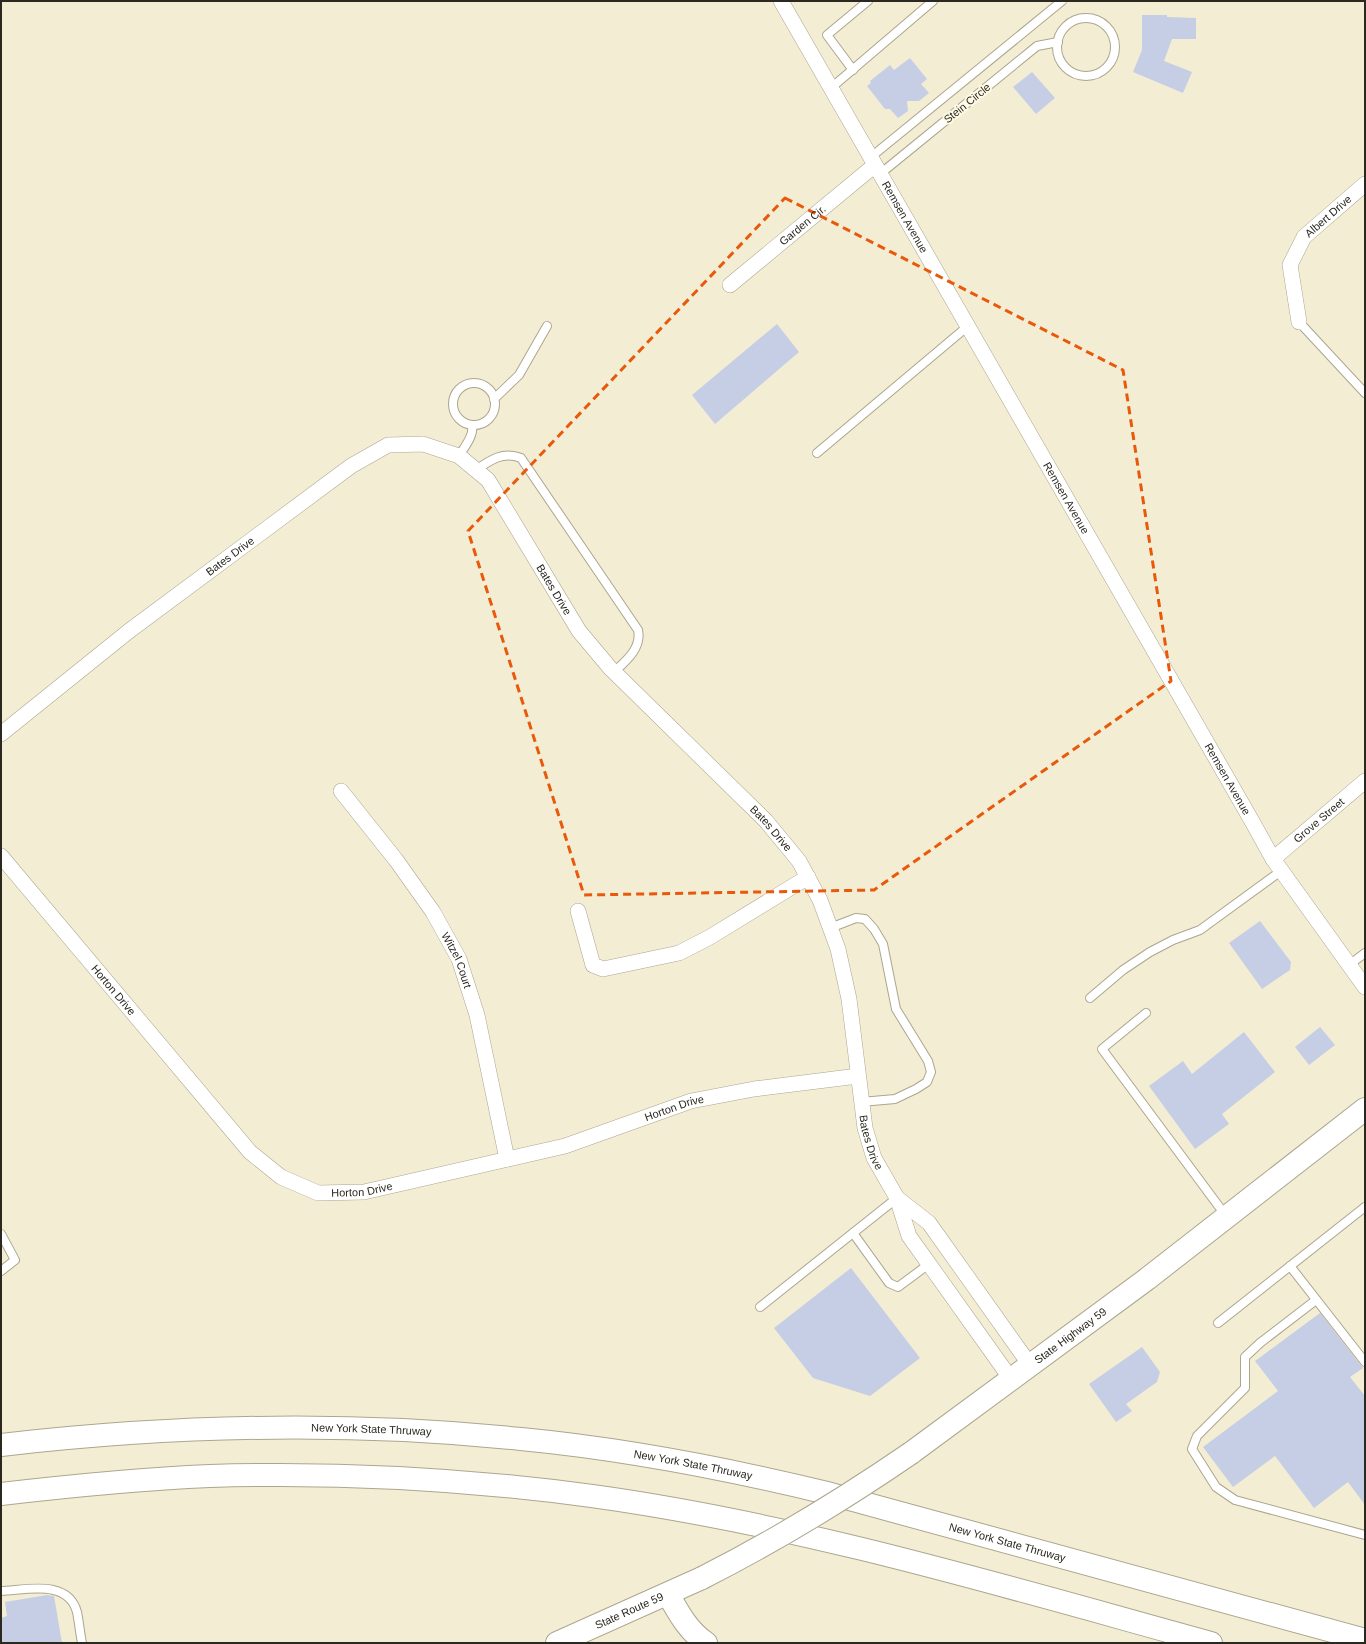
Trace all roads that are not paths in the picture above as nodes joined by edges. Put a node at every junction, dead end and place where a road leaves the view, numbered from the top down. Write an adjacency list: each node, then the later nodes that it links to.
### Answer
1 (781, 1): 7 (street, Remsen Avenue)
2 (868, 1): 6 (lane)
3 (934, 1): 6 (lane)
4 (1062, 1): 8 (lane)
5 (1058, 42): 5 (lane); 8 (lane, Stein Circle)
6 (853, 70): 7 (lane)
7 (831, 88): 8 (street, Remsen Avenue)
8 (875, 165): 10 (street, Garden Cir.); 13 (street, Remsen Avenue)
9 (1365, 184): 11 (street, Albert Drive)
10 (730, 285)
11 (1299, 322): 14 (lane)
12 (547, 326): 15 (lane)
13 (968, 326): 17 (lane); 25 (street, Remsen Avenue)
14 (1365, 393)
15 (494, 399): 16 (lane); 16 (lane)
16 (472, 425): 18 (lane)
17 (817, 453)
18 (459, 456): 19 (street, Bates Drive); 21 (street, Bates Drive)
19 (476, 470): 20 (street, Bates Drive); 20 (lane)
20 (614, 672): 26 (street, Bates Drive)
21 (1, 734)
22 (1365, 781): 25 (street, Grove Street)
23 (341, 791): 37 (street, Witzel Court)
24 (1, 856): 37 (street, Horton Drive)
25 (1277, 865): 30 (street, Remsen Avenue); 32 (lane)
26 (808, 877): 27 (street); 28 (street, Bates Drive)
27 (578, 911)
28 (830, 928): 34 (street, Bates Drive); 35 (lane)
29 (1365, 953): 30 (lane)
30 (1349, 965): 31 (street, Remsen Avenue)
31 (1365, 987)
32 (1090, 998)
33 (1146, 1013): 40 (lane)
34 (858, 1076): 35 (street, Bates Drive); 37 (street, Horton Drive)
35 (861, 1102): 38 (street, Bates Drive)
36 (1365, 1109): 40 (main road, State Highway 59)
37 (507, 1160)
38 (897, 1198): 41 (lane); 43 (street, Bates Drive); 50 (street, Bates Drive)
39 (1365, 1207): 44 (lane)
40 (1227, 1216): 50 (main road, State Highway 59)
41 (853, 1233): 43 (lane); 47 (lane)
42 (1, 1234): 45 (lane)
43 (929, 1264): 51 (street, Bates Drive)
44 (1290, 1266): 46 (lane); 48 (lane)
45 (1, 1271)
46 (1316, 1300): 49 (lane); 55 (lane)
47 (760, 1307)
48 (1218, 1323)
49 (1365, 1362)
50 (1030, 1365): 51 (main road, State Highway 59)
51 (1011, 1379): 53 (main road, State Highway 59)
52 (1, 1445): 58 (main road, New York State Thruway)
53 (911, 1453): 57 (main road, State Route 59, bridge)
54 (1, 1494): 62 (main road)
55 (1365, 1536)
56 (1, 1591): 59 (lane)
57 (668, 1594): 60 (main road, State Route 59); 61 (main road)
58 (1365, 1640)
59 (82, 1643)
60 (557, 1643)
61 (706, 1643)
62 (1211, 1643)

